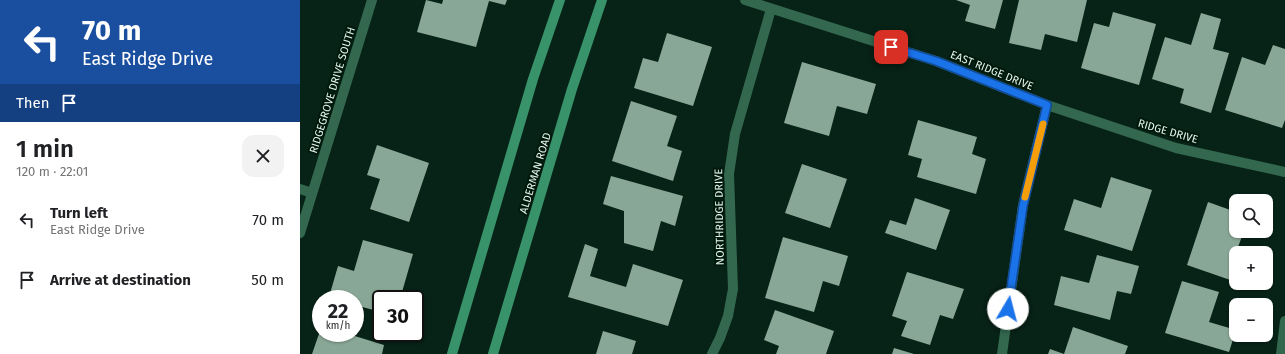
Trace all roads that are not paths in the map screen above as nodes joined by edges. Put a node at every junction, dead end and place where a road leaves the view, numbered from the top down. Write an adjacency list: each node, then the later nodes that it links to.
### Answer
1 (372, 0): 9 (street, RIDGEGROVE DRIVE SOUTH)
2 (560, 0): 12 (main road)
3 (602, 0): 13 (main road, ALDERMAN ROAD)
4 (746, 0): 5 (street, EAST RIDGE DRIVE)
5 (771, 9): 6 (street, EAST RIDGE DRIVE); 14 (street, NORTHRIDGE DRIVE)
6 (1047, 105): 7 (street, RIDGE DRIVE); 15 (street)
7 (1285, 172)
8 (300, 189): 9 (street)
9 (312, 193): 10 (street, RIDGEGROVE DRIVE SOUTH)
10 (300, 233)
11 (1285, 321): 16 (street)
12 (452, 354)
13 (494, 354)
14 (712, 354)
15 (1002, 354)
16 (1281, 354)

